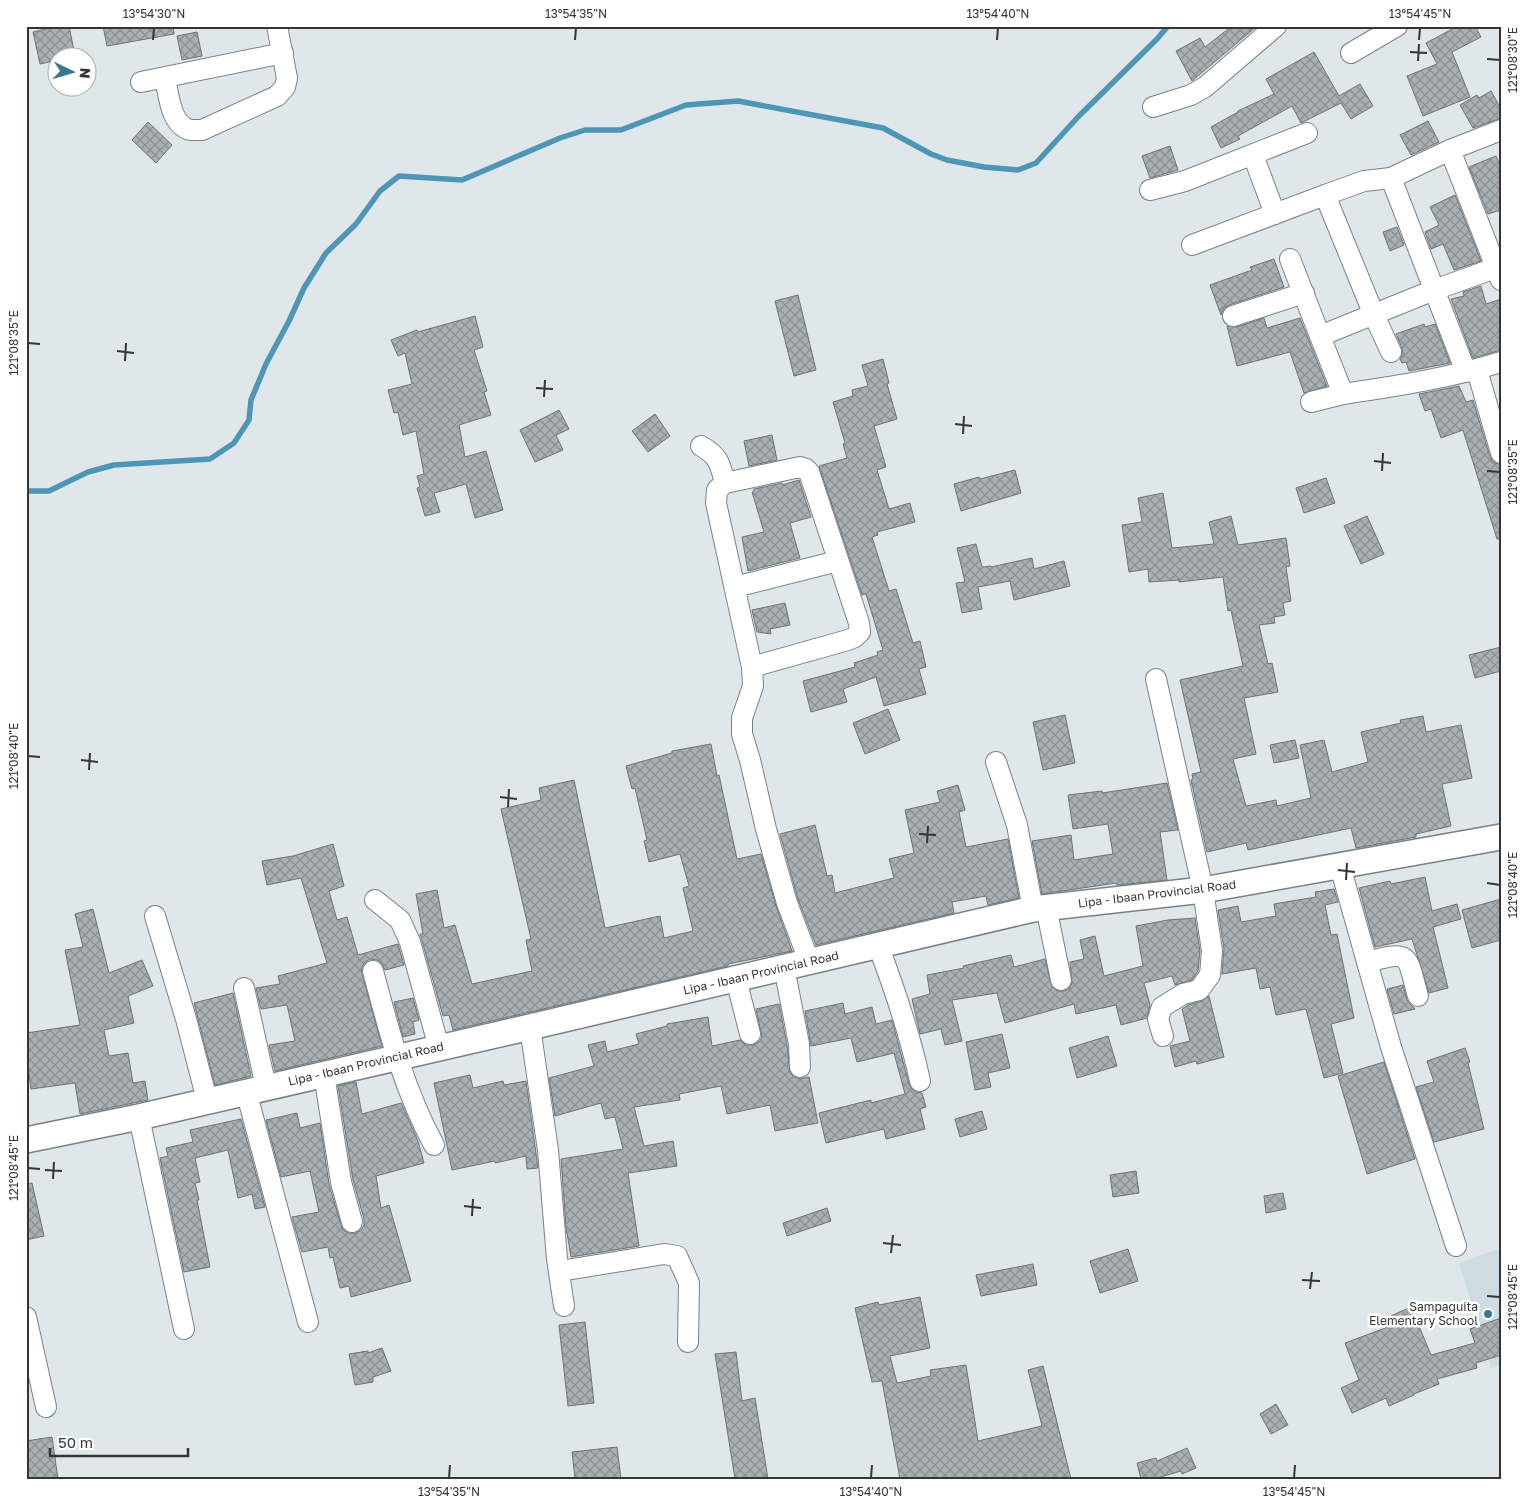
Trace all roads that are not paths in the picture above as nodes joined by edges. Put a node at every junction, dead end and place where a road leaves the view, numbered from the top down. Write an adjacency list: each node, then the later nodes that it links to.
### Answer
1 (277, 26): 4 (street)
2 (1276, 26): 8 (street)
3 (1398, 26): 5 (street)
4 (283, 53): 6 (street); 6 (street)
5 (1351, 53)
6 (165, 78): 7 (street)
7 (141, 82)
8 (1153, 107)
9 (1501, 130): 11 (street)
10 (1307, 133): 12 (street)
11 (1450, 150): 13 (street); 19 (street)
12 (1252, 154): 14 (street); 16 (street)
13 (1391, 178): 15 (street); 20 (street)
14 (1150, 190)
15 (1325, 195): 16 (street); 22 (street)
16 (1275, 214): 17 (street)
17 (1192, 244)
18 (1290, 259): 21 (street)
19 (1499, 271): 20 (street)
20 (1434, 290): 22 (street); 27 (street)
21 (1304, 293): 23 (street); 24 (street)
22 (1374, 314): 24 (street); 25 (street)
23 (1233, 316)
24 (1320, 336): 28 (street)
25 (1392, 352)
26 (1501, 362): 27 (street)
27 (1471, 371): 28 (street); 31 (street)
28 (1343, 394): 29 (street)
29 (1311, 402)
30 (701, 446): 32 (street)
31 (1501, 453)
32 (725, 483): 33 (street); 34 (street)
33 (838, 561): 34 (street); 35 (street)
34 (735, 587): 35 (street)
35 (752, 667): 45 (street)
36 (1156, 679): 40 (street)
37 (996, 762): 42 (street)
38 (1501, 837): 39 (main road, Lipa - Ibaan Provincial Road)
39 (1340, 866): 40 (main road, Lipa - Ibaan Provincial Road); 46 (street)
40 (1203, 890): 42 (main road, Lipa - Ibaan Provincial Road); 55 (street)
41 (375, 900): 56 (street)
42 (1039, 908): 44 (main road, Lipa - Ibaan Provincial Road); 50 (street)
43 (155, 916): 62 (street)
44 (878, 945): 45 (main road, Lipa - Ibaan Provincial Road); 60 (street)
45 (809, 961): 47 (main road, Lipa - Ibaan Provincial Road)
46 (1367, 962): 52 (street); 67 (street)
47 (784, 967): 49 (main road, Lipa - Ibaan Provincial Road); 58 (street)
48 (373, 971): 57 (street)
49 (736, 979): 53 (main road, Lipa - Ibaan Provincial Road); 54 (street)
50 (1061, 980)
51 (244, 988): 61 (street)
52 (1418, 996)
53 (530, 1027): 56 (main road, Lipa - Ibaan Provincial Road); 68 (street)
54 (750, 1034)
55 (1163, 1036)
56 (438, 1048): 57 (main road, Lipa - Ibaan Provincial Road)
57 (397, 1057): 59 (main road, Lipa - Ibaan Provincial Road); 65 (street)
58 (800, 1067)
59 (324, 1074): 61 (main road, Lipa - Ibaan Provincial Road); 66 (street)
60 (920, 1081)
61 (256, 1089): 62 (main road, Lipa - Ibaan Provincial Road); 71 (street)
62 (207, 1100): 63 (main road, Lipa - Ibaan Provincial Road)
63 (138, 1117): 64 (main road, Lipa - Ibaan Provincial Road); 72 (street)
64 (26, 1140)
65 (434, 1145)
66 (352, 1222)
67 (1456, 1246)
68 (560, 1271): 69 (street); 73 (street)
69 (564, 1306)
70 (26, 1317): 74 (street)
71 (308, 1322)
72 (184, 1329)
73 (688, 1342)
74 (46, 1407)

